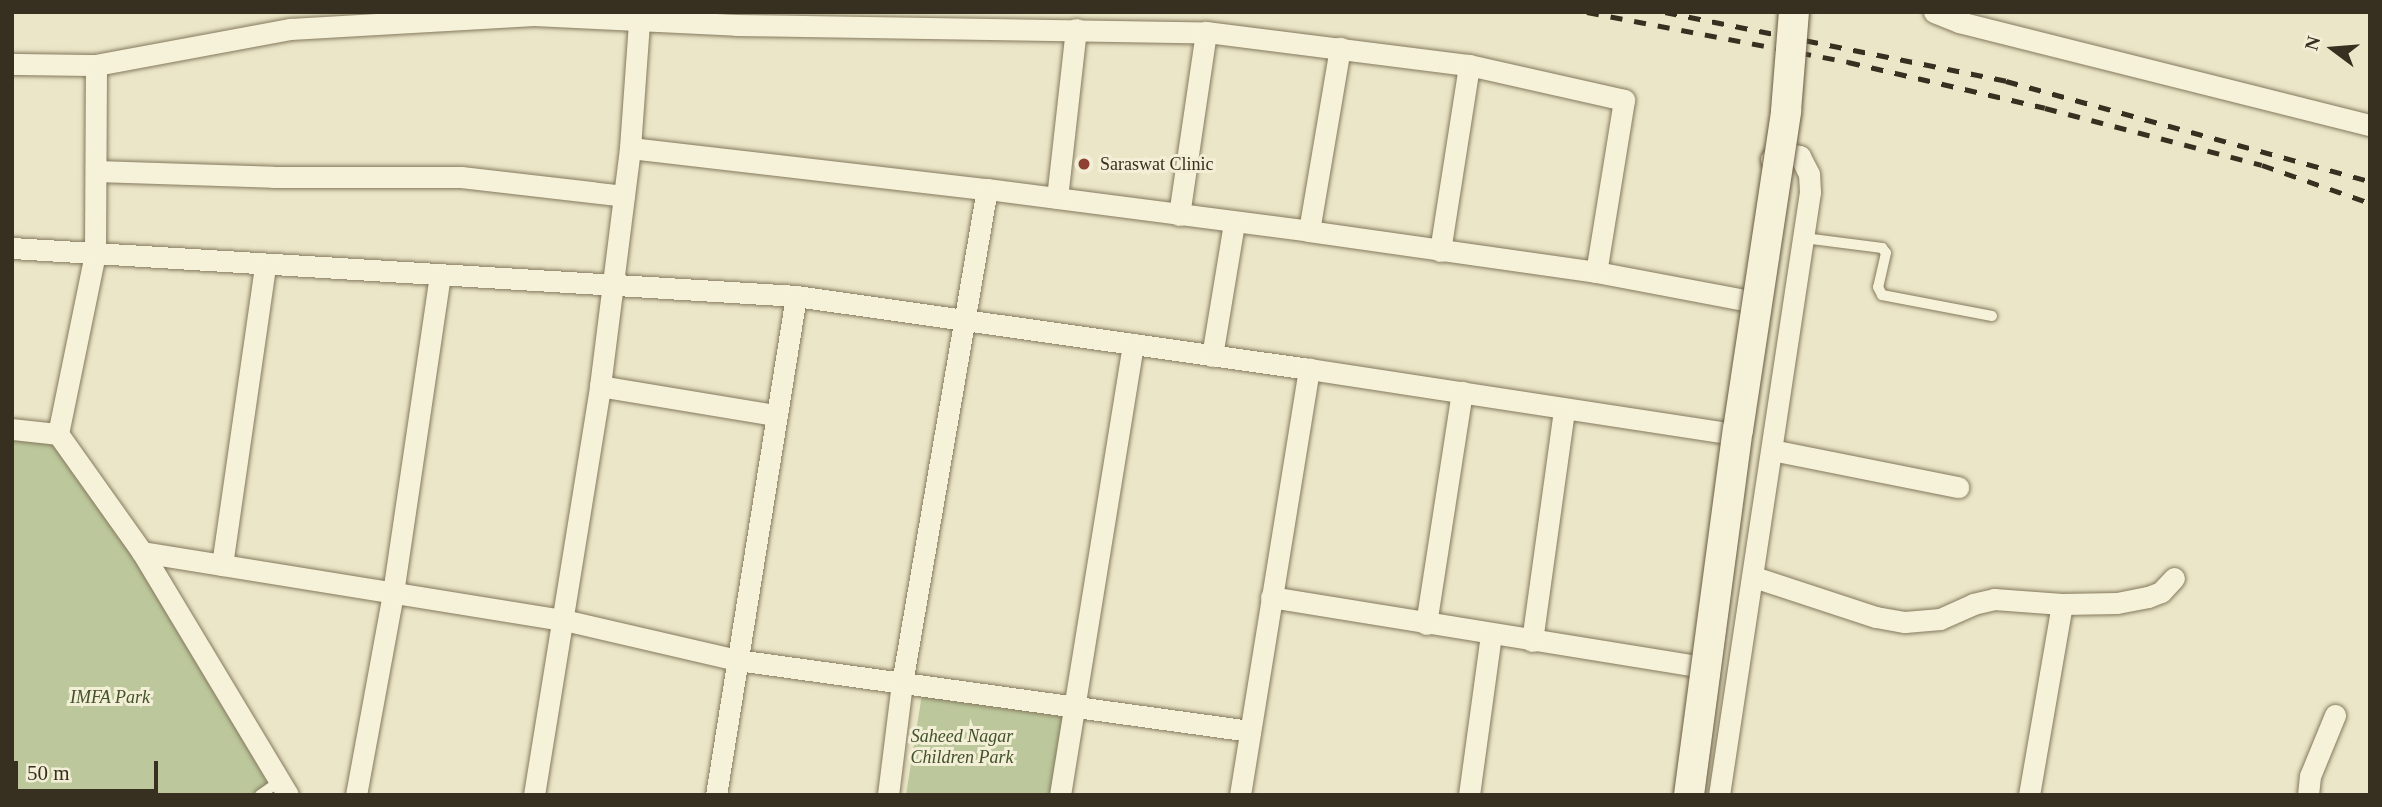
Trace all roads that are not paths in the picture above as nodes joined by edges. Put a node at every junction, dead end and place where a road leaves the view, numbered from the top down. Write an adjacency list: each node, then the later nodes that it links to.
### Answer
1 (1794, 12): 72 (street, bridge)
2 (1934, 12): 11 (street)
3 (639, 21): 4 (street); 8 (street); 12 (street)
4 (1076, 29): 5 (street); 17 (street)
5 (1206, 32): 6 (street); 18 (street)
6 (1340, 48): 9 (street); 20 (street)
7 (12, 64): 8 (street)
8 (96, 65): 14 (street)
9 (1469, 65): 23 (street); 26 (street)
10 (1774, 109): 13 (street)
11 (2370, 125)
12 (630, 148): 15 (street); 16 (street)
13 (1770, 161): 21 (street); 30 (street)
14 (96, 171): 16 (street); 24 (street)
15 (987, 189): 17 (street); 32 (street)
16 (624, 196): 28 (street)
17 (1057, 198): 18 (street)
18 (1179, 215): 19 (street)
19 (1234, 222): 20 (street); 34 (street)
20 (1310, 231): 23 (street)
21 (1804, 238): 31 (lane); 43 (street)
22 (12, 248): 24 (street)
23 (1440, 251): 26 (street)
24 (95, 254): 25 (street); 42 (street)
25 (265, 265): 27 (street); 46 (street)
26 (1596, 272): 30 (street)
27 (440, 275): 28 (street); 49 (street)
28 (612, 286): 29 (street); 36 (street)
29 (796, 296): 32 (street); 39 (street)
30 (1749, 301): 41 (street)
31 (1992, 316)
32 (963, 319): 33 (street); 58 (street)
33 (1133, 344): 34 (street); 59 (street)
34 (1212, 355): 35 (street)
35 (1309, 369): 37 (street); 50 (street)
36 (600, 386): 39 (street); 52 (street)
37 (1462, 392): 38 (street); 53 (street)
38 (1564, 410): 41 (street); 55 (street)
39 (776, 415): 56 (street)
40 (12, 429): 42 (street)
41 (1729, 433): 57 (street)
42 (58, 434): 45 (street)
43 (1772, 450): 44 (street); 47 (street)
44 (1958, 487)
45 (142, 552): 46 (street); 62 (street)
46 (222, 565): 49 (street)
47 (1754, 577): 51 (street); 73 (street)
48 (2174, 579): 51 (street)
49 (393, 593): 52 (street); 64 (street)
50 (1271, 597): 53 (street); 61 (street)
51 (2062, 604): 74 (street)
52 (564, 620): 56 (street); 65 (street)
53 (1426, 624): 54 (street)
54 (1491, 635): 55 (street); 70 (street)
55 (1532, 641): 57 (street)
56 (737, 660): 58 (street); 66 (street)
57 (1696, 666): 71 (street)
58 (902, 683): 59 (street); 67 (street)
59 (1073, 708): 61 (street); 68 (street)
60 (2335, 715): 75 (street)
61 (1250, 731): 69 (street)
62 (284, 788): 63 (lane)
63 (260, 795)
64 (356, 795)
65 (534, 795)
66 (716, 795)
67 (888, 795)
68 (1060, 795)
69 (1240, 795)
70 (1469, 795)
71 (1679, 795)
72 (1689, 795)
73 (1719, 795)
74 (2029, 795)
75 (2308, 795)

